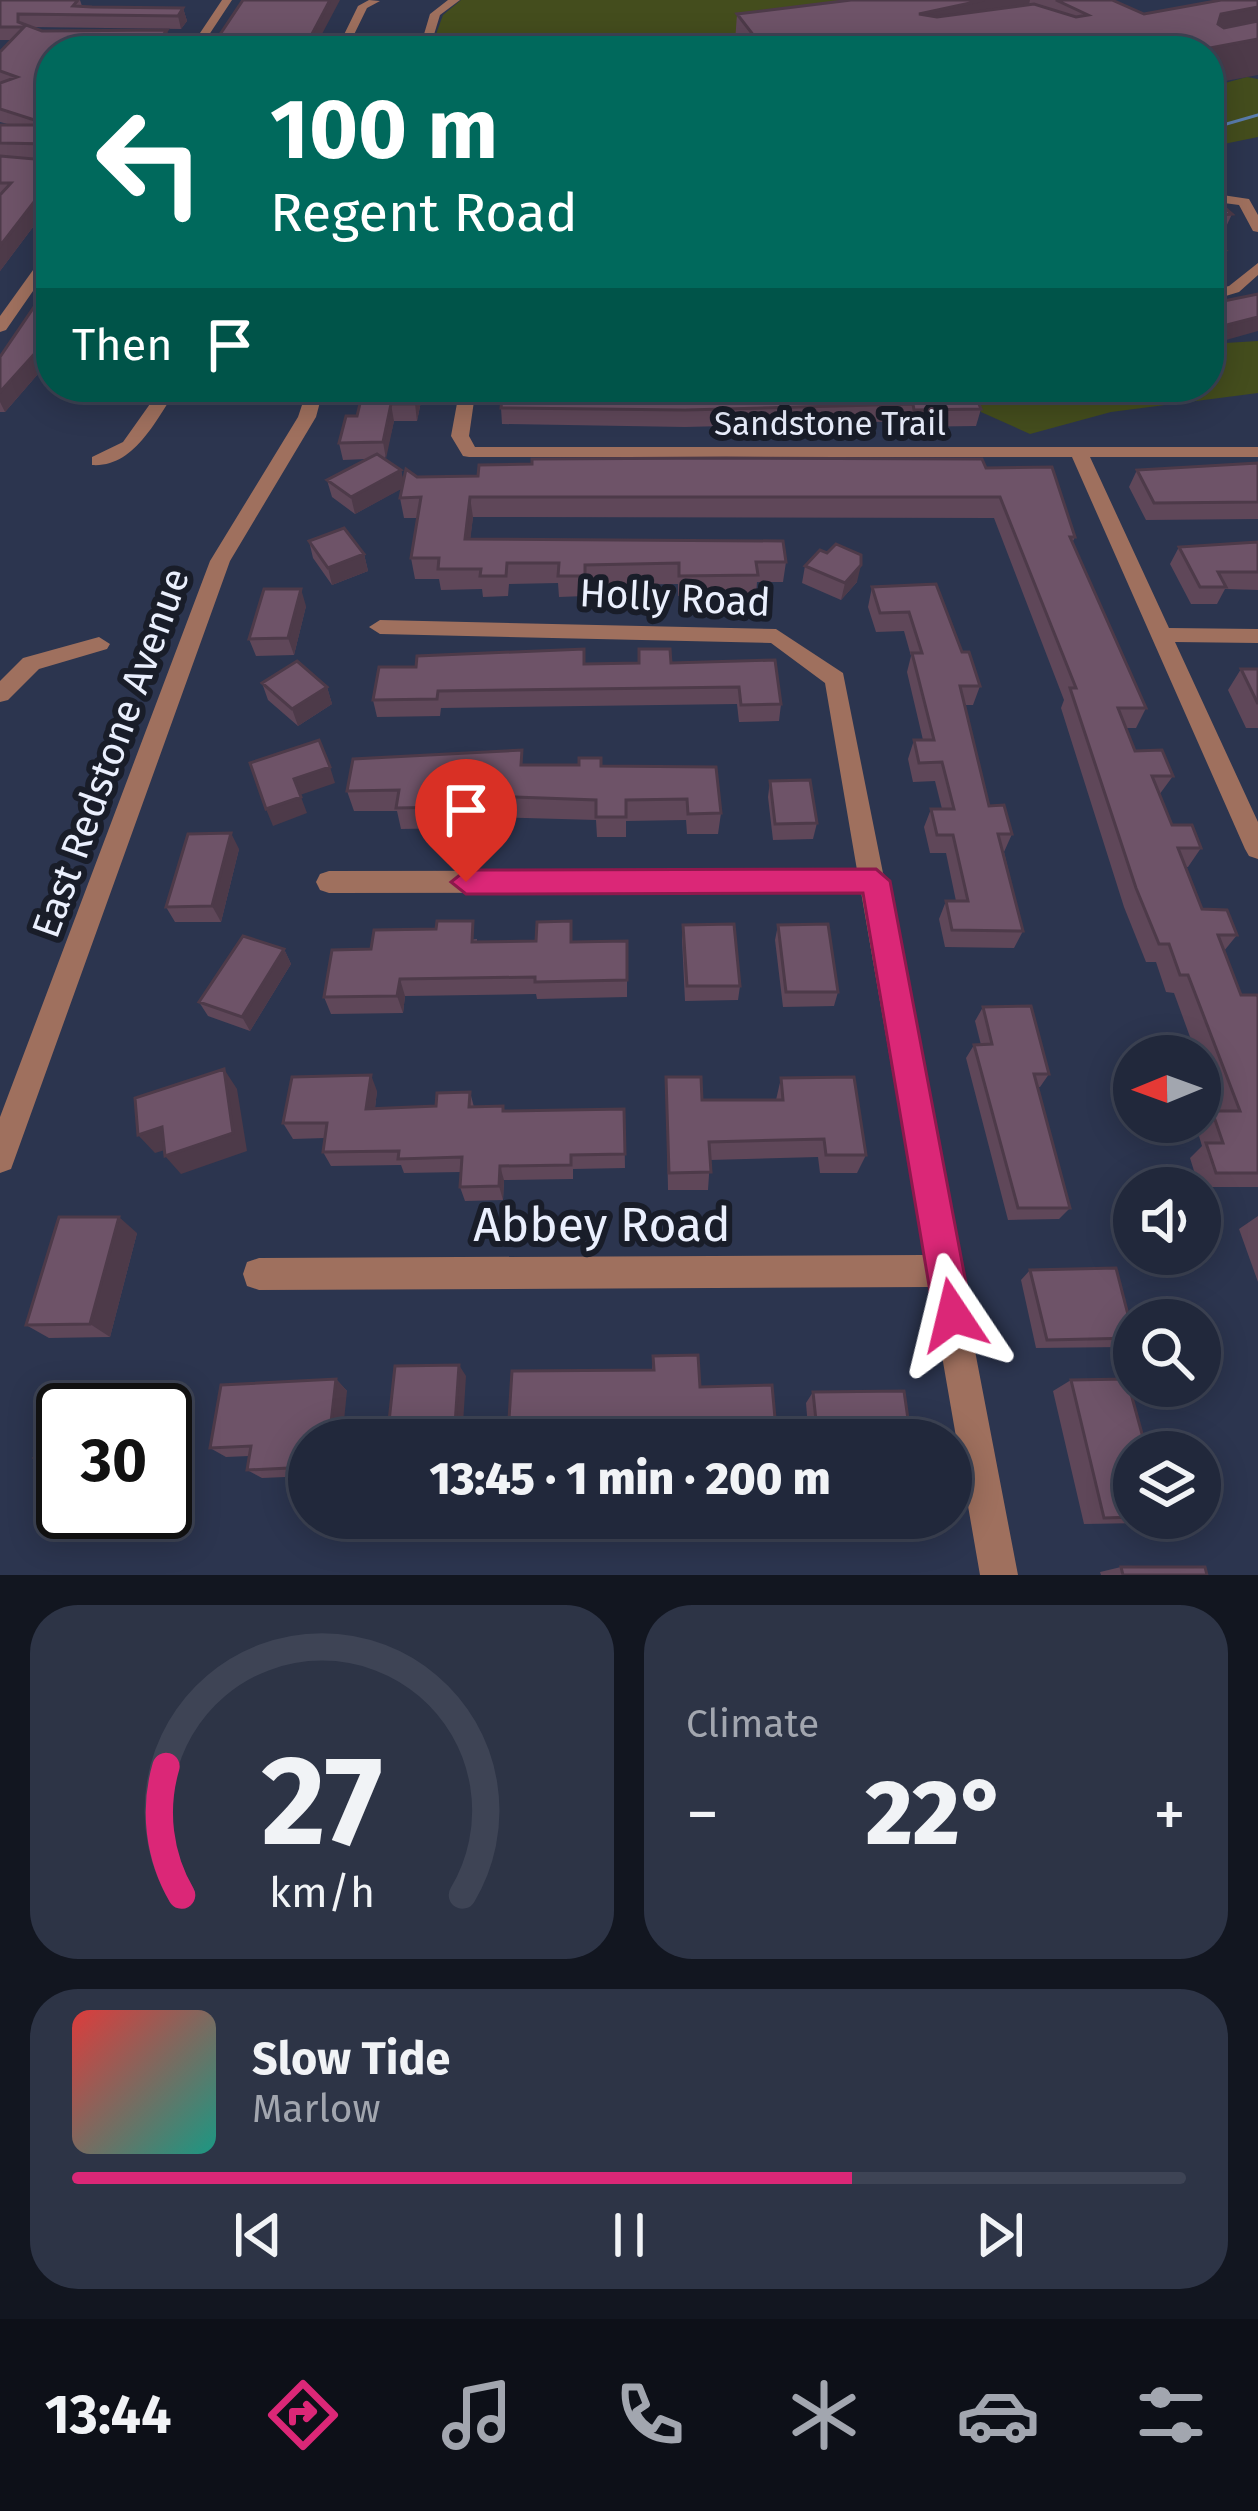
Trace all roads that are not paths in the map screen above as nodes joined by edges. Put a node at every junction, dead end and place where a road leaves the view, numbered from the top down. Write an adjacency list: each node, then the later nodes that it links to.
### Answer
1 (227, 0): 4 (street)
2 (454, 0): 6 (street)
3 (374, 1): 5 (street)
4 (203, 36)
5 (348, 36)
6 (428, 36)
7 (1224, 199): 8 (street)
8 (1258, 228)
9 (1258, 267): 11 (street)
10 (36, 276): 12 (street)
11 (1224, 292)
12 (0, 327)
13 (160, 402): 18 (street)
14 (312, 402): 27 (street, East Redstone Avenue)
15 (466, 402): 17 (street, Sandstone Trail)
16 (1258, 452): 17 (street, Sandstone Trail)
17 (1079, 453): 20 (street)
18 (98, 461)
19 (380, 627): 25 (street, Holly Road)
20 (1162, 635): 21 (street); 24 (street)
21 (1258, 636)
22 (99, 644): 23 (street)
23 (0, 694)
24 (1258, 849)
25 (876, 881): 26 (street); 29 (street, Holly Road)
26 (329, 882)
27 (8, 1113): 28 (street, East Redstone Avenue)
28 (0, 1158)
29 (946, 1271): 30 (street, Abbey Road); 31 (street, Holly Road)
30 (259, 1274)
31 (999, 1575)

